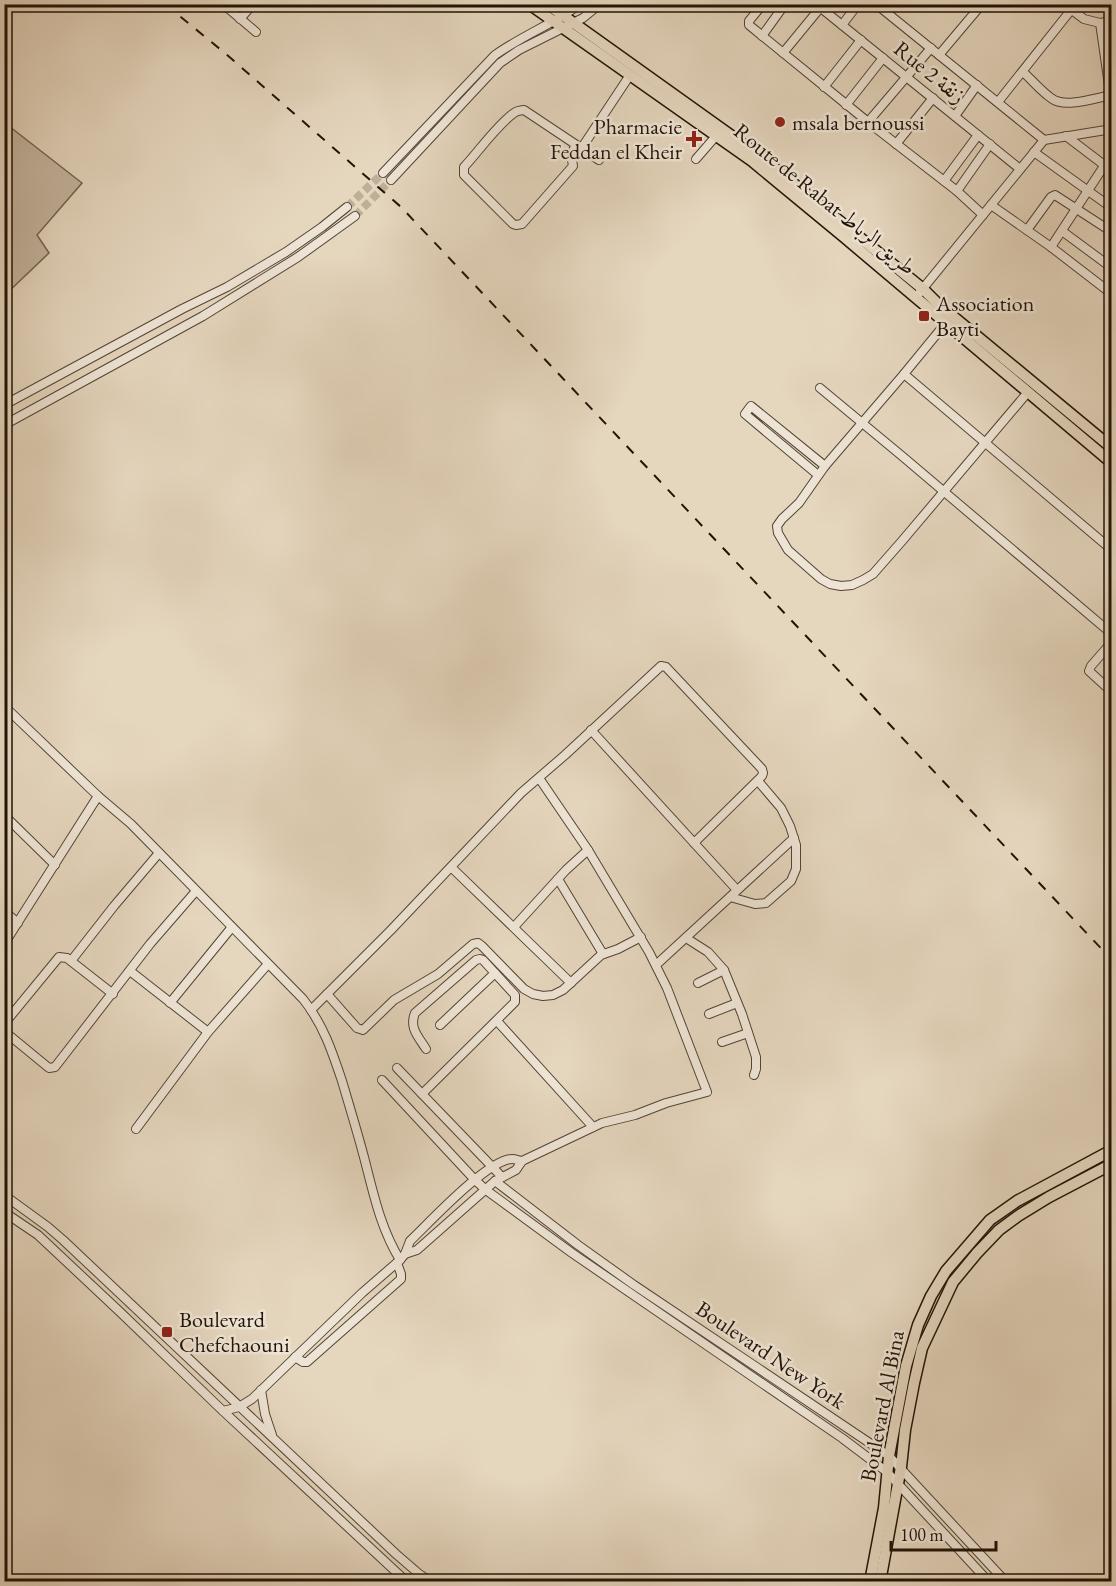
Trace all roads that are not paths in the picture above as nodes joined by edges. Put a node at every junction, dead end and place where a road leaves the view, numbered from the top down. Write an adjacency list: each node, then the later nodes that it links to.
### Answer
1 (223, 4): 14 (street)
2 (253, 4): 14 (street)
3 (529, 4): 15 (main road, Route de Rabat طريق الرباط)
4 (546, 4): 15 (main road, Route de Rabat طريق الرباط)
5 (580, 4): 15 (street)
6 (600, 4): 17 (street)
7 (763, 4): 22 (street)
8 (785, 4): 22 (street)
9 (858, 4): 19 (street)
10 (876, 4): 24 (street)
11 (982, 4): 26 (street)
12 (818, 6): 19 (street, Rue 2 زنقة); 25 (street)
13 (1068, 8): 18 (street); 28 (street)
14 (240, 19): 21 (street)
15 (558, 19): 17 (main road, Route de Rabat طريق الرباط); 20 (main road, Route de Rabat طريق الرباط); 53 (street)
16 (1112, 21): 18 (street)
17 (574, 23): 20 (street); 73 (main road, Route de Rabat طريق الرباط)
18 (1100, 23): 33 (street)
19 (842, 25): 23 (street, Rue 2 زنقة)
20 (563, 29): 29 (main road, Route de Rabat طريق الرباط); 54 (street)
21 (256, 32)
22 (762, 36): 25 (street)
23 (861, 40): 27 (street, Rue 2 زنقة); 32 (street)
24 (931, 48): 26 (street); 30 (street)
25 (783, 53): 32 (street)
26 (939, 55): 31 (street)
27 (883, 58): 30 (street, Rue 2 زنقة); 36 (street)
28 (1023, 72): 33 (street); 35 (street)
29 (630, 75): 42 (main road, Route de Rabat طريق الرباط); 47 (street)
30 (905, 76): 34 (street, Rue 2 زنقة); 39 (street)
31 (977, 85): 35 (street); 38 (street)
32 (824, 87): 36 (street)
33 (1111, 95): 37 (street)
34 (933, 98): 38 (street, Rue 2 زنقة); 45 (street)
35 (998, 102): 44 (street)
36 (846, 105): 39 (street)
37 (1112, 106)
38 (955, 116): 41 (street, Rue 2 زنقة)
39 (868, 122): 45 (street)
40 (1112, 129): 43 (street)
41 (978, 135): 46 (street, Rue 2 زنقة); 55 (street)
42 (716, 136): 49 (street); 73 (main road, Route de Rabat طريق الرباط)
43 (1066, 136): 44 (street); 51 (street)
44 (1044, 140): 48 (street)
45 (896, 144): 55 (street)
46 (990, 144): 52 (street, Rue 2 زنقة); 56 (street)
47 (579, 147): 47 (street); 50 (street)
48 (1034, 152): 52 (street); 57 (street)
49 (696, 159)
50 (599, 160)
51 (1109, 168): 57 (street)
52 (1020, 169): 58 (street)
53 (383, 173)
54 (391, 180)
55 (944, 181): 56 (street)
56 (957, 191): 62 (street)
57 (1087, 192): 60 (street); 61 (street)
58 (991, 205): 62 (street); 64 (street)
59 (347, 207): 68 (street)
60 (1112, 208)
61 (1076, 209): 64 (street); 65 (street); 66 (street)
62 (982, 215): 73 (street)
63 (355, 216): 70 (street)
64 (1027, 230): 67 (street)
65 (1111, 230)
66 (1062, 231): 67 (street); 69 (street)
67 (1051, 247): 72 (street)
68 (259, 268): 70 (street); 78 (street)
69 (1112, 268)
70 (266, 277): 80 (street)
71 (1112, 281): 72 (street)
72 (1108, 291)
73 (919, 293): 74 (main road, Route de Rabat طريق الرباط); 84 (main road, Route de Rabat طريق الرباط)
74 (945, 324): 75 (street); 77 (main road, Route de Rabat طريق الرباط)
75 (904, 374): 79 (street); 83 (street)
76 (820, 388): 79 (street)
77 (1028, 392): 83 (street); 85 (main road, Route de Rabat طريق الرباط)
78 (4, 405)
79 (862, 422): 86 (street); 88 (street)
80 (4, 424)
81 (783, 432): 82 (street); 82 (street); 86 (street)
82 (777, 440): 87 (street)
83 (986, 442): 88 (street); 89 (street)
84 (1112, 448)
85 (1112, 463)
86 (825, 466): 87 (street)
87 (818, 475): 88 (street)
88 (944, 492): 90 (street)
89 (1112, 550)
90 (1112, 634)
91 (1112, 642): 92 (street)
92 (1112, 692)
93 (4, 706): 97 (street)
94 (591, 730): 95 (street); 96 (street); 100 (street)
95 (539, 778): 101 (street); 104 (street)
96 (758, 781): 99 (street); 100 (street)
97 (98, 796): 102 (street); 103 (street)
98 (4, 816): 103 (street)
99 (794, 838): 107 (street); 107 (street)
100 (694, 843): 107 (street)
101 (588, 850): 105 (street); 112 (street)
102 (159, 853): 106 (street); 116 (street)
103 (55, 865): 109 (street)
104 (451, 867): 111 (street); 125 (street)
105 (558, 879): 111 (street); 115 (street)
106 (196, 891): 110 (street); 120 (street)
107 (734, 893): 113 (street)
108 (4, 911): 109 (street)
109 (18, 923): 114 (street)
110 (232, 927): 117 (street); 126 (street)
111 (514, 927): 122 (street)
112 (641, 937): 115 (street); 118 (street)
113 (686, 938): 118 (street); 119 (street)
114 (4, 944)
115 (603, 954): 122 (street)
116 (71, 961): 124 (street); 131 (street)
117 (268, 964): 128 (street); 134 (street)
118 (656, 965): 142 (street)
119 (724, 970): 123 (street); 127 (street)
120 (130, 971): 124 (street); 126 (street)
121 (495, 973): 130 (street); 132 (street); 137 (street)
122 (571, 983): 125 (street)
123 (698, 983)
124 (112, 994): 133 (street)
125 (327, 994): 128 (street)
126 (170, 1003): 134 (street)
127 (737, 1003): 129 (street); 135 (street)
128 (311, 1010): 155 (street)
129 (709, 1014)
130 (497, 1021): 141 (street); 142 (street)
131 (4, 1024)
132 (440, 1025)
133 (4, 1031)
134 (208, 1032): 143 (street)
135 (748, 1033): 136 (street); 139 (street)
136 (722, 1042)
137 (426, 1049)
138 (397, 1068): 141 (street, Boulevard New York)
139 (754, 1075)
140 (382, 1080): 149 (street, Boulevard New York)
141 (422, 1094): 147 (street, Boulevard New York)
142 (593, 1128): 145 (street)
143 (136, 1129)
144 (1112, 1150): 164 (main road, Boulevard Al Bina)
145 (522, 1161): 147 (street); 148 (street)
146 (1112, 1164): 165 (main road, Boulevard Al Bina)
147 (492, 1167): 148 (street, Boulevard New York); 149 (street)
148 (498, 1179): 150 (street); 153 (street, Boulevard New York)
149 (475, 1180): 150 (street, Boulevard New York); 155 (street)
150 (486, 1190): 154 (street, Boulevard New York); 155 (street)
151 (4, 1195): 161 (street)
152 (4, 1212): 162 (street)
153 (578, 1245): 154 (street); 156 (street, Boulevard New York)
154 (572, 1253): 156 (street, Boulevard New York)
155 (401, 1259): 157 (street); 157 (street)
156 (631, 1288): 158 (street, Boulevard New York); 159 (street, Boulevard New York)
157 (295, 1357): 160 (street)
158 (743, 1357): 159 (street); 164 (street, Boulevard New York)
159 (738, 1367): 166 (street, Boulevard New York)
160 (261, 1390): 161 (street); 163 (street)
161 (239, 1407): 162 (street); 163 (street)
162 (223, 1411): 169 (street)
163 (273, 1438): 168 (street)
164 (889, 1456): 165 (street, Boulevard New York); 166 (main road, Boulevard Al Bina)
165 (901, 1467): 167 (main road, Boulevard Al Bina); 176 (street, Boulevard New York)
166 (887, 1472): 167 (street, Boulevard New York); 173 (main road, Boulevard Al Bina)
167 (898, 1483): 174 (main road, Boulevard Al Bina); 175 (street, Boulevard New York)
168 (330, 1491): 169 (street); 170 (street)
169 (321, 1502): 171 (street)
170 (418, 1573): 171 (street); 172 (street)
171 (408, 1581)
172 (431, 1581)
173 (870, 1581)
174 (880, 1581)
175 (989, 1581)
176 (1006, 1581)

